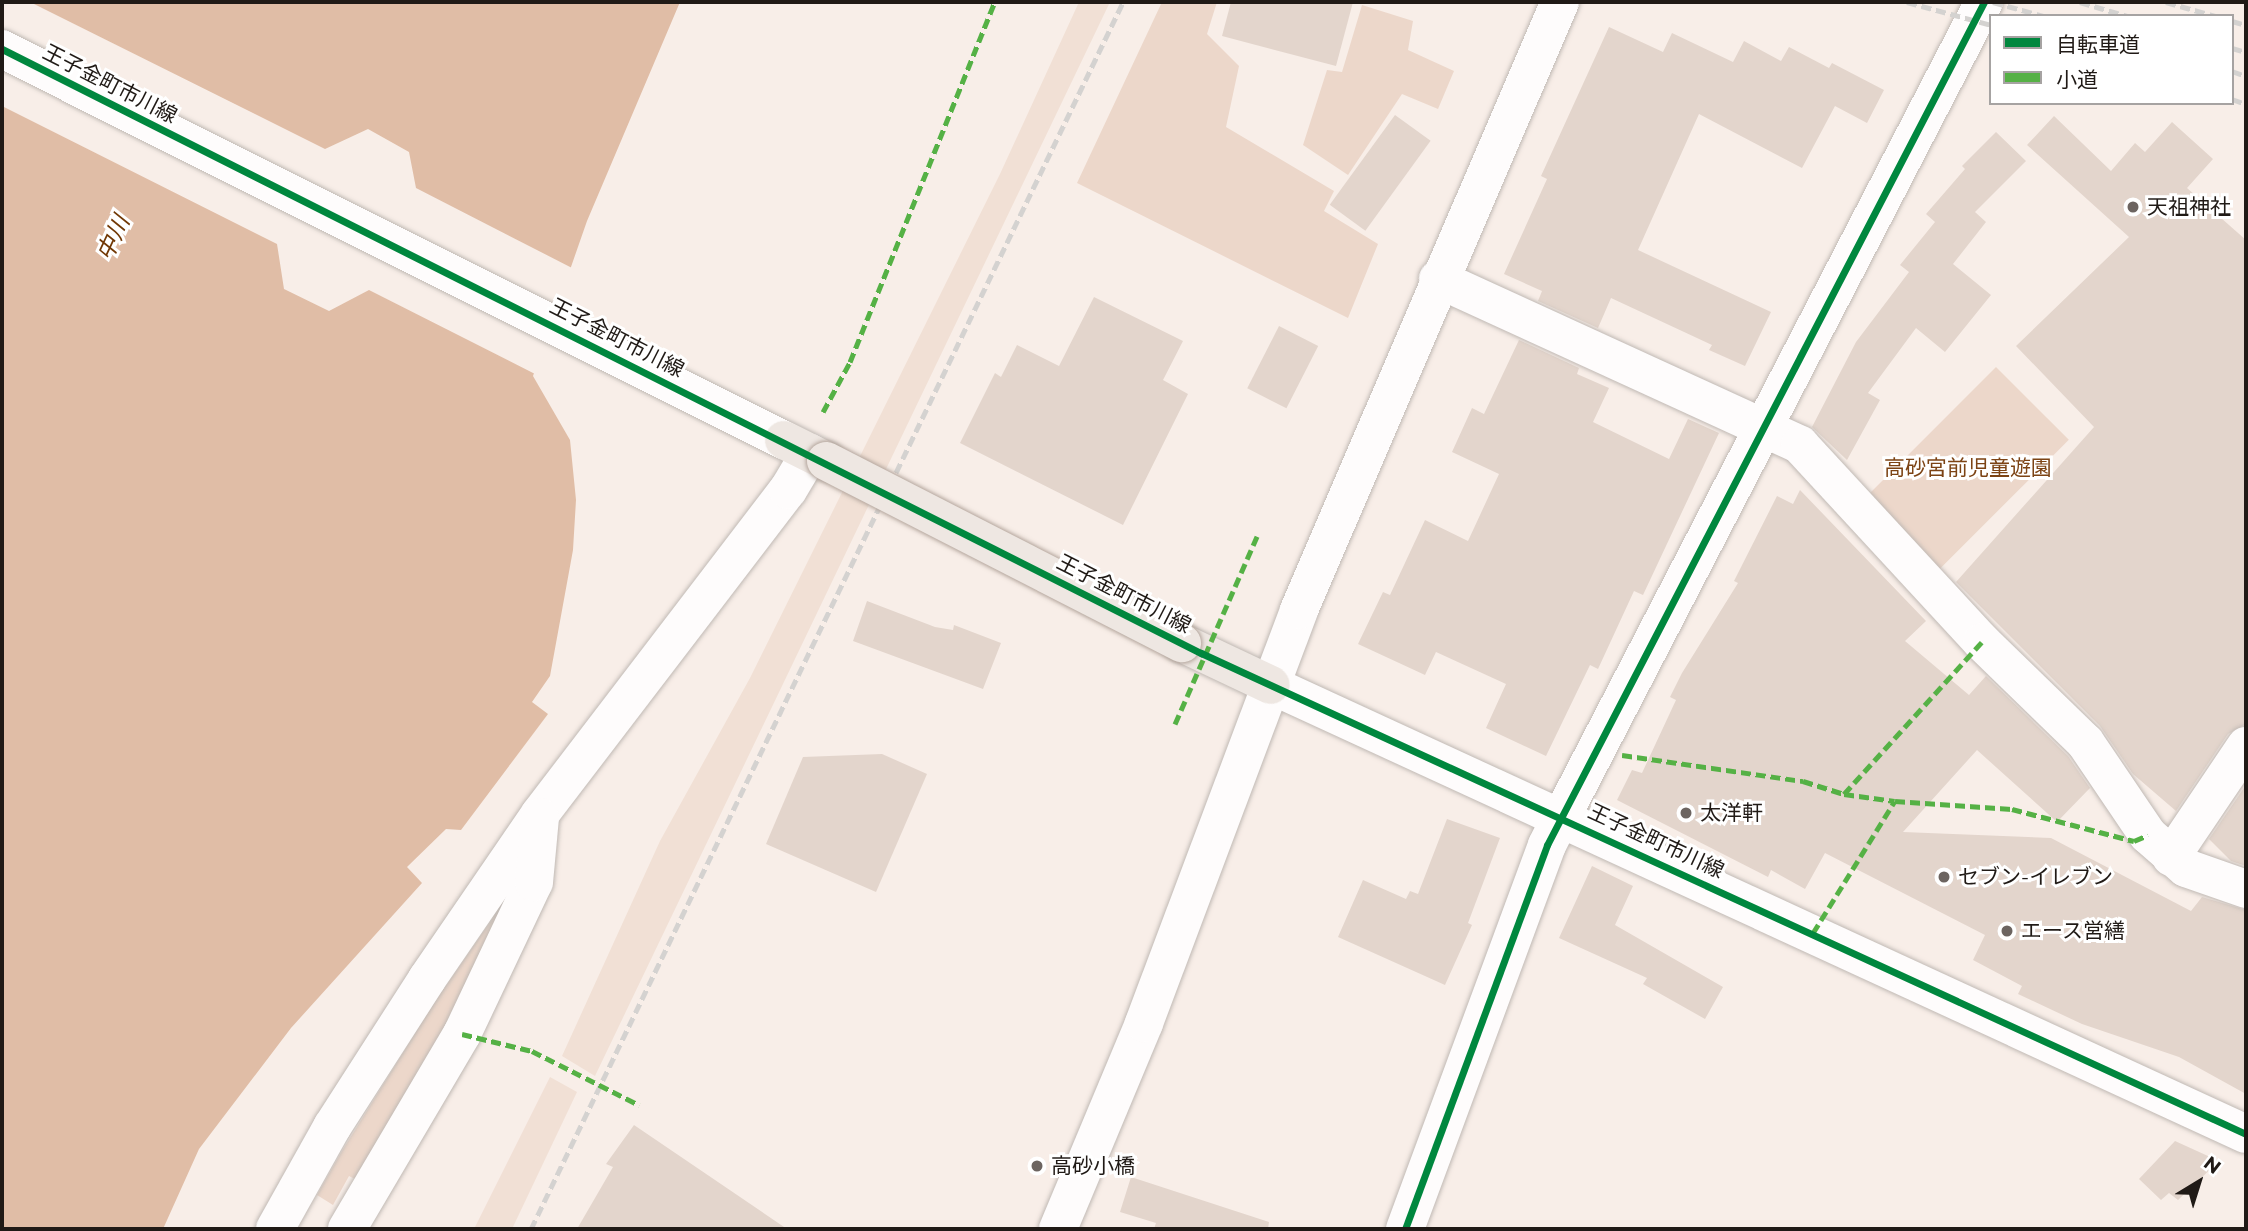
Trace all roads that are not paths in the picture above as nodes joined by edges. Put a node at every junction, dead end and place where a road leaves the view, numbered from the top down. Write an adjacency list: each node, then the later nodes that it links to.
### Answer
1 (1560, 2): 4 (street)
2 (1984, 2): 5 (street)
3 (2, 49): 6 (street, 王子金町市川線)
4 (1438, 279): 5 (street); 7 (street)
5 (1765, 426): 10 (street); 11 (street)
6 (807, 452): 7 (main road, 王子金町市川線, bridge); 9 (street)
7 (1271, 685): 10 (street, 王子金町市川線); 16 (street)
8 (2246, 746): 11 (street)
9 (540, 814): 14 (street); 15 (street)
10 (1562, 816): 13 (street, 王子金町市川線); 17 (street)
11 (2171, 857): 12 (street)
12 (2246, 889)
13 (2246, 1134)
14 (275, 1229)
15 (347, 1229)
16 (1058, 1229)
17 (1405, 1229)

